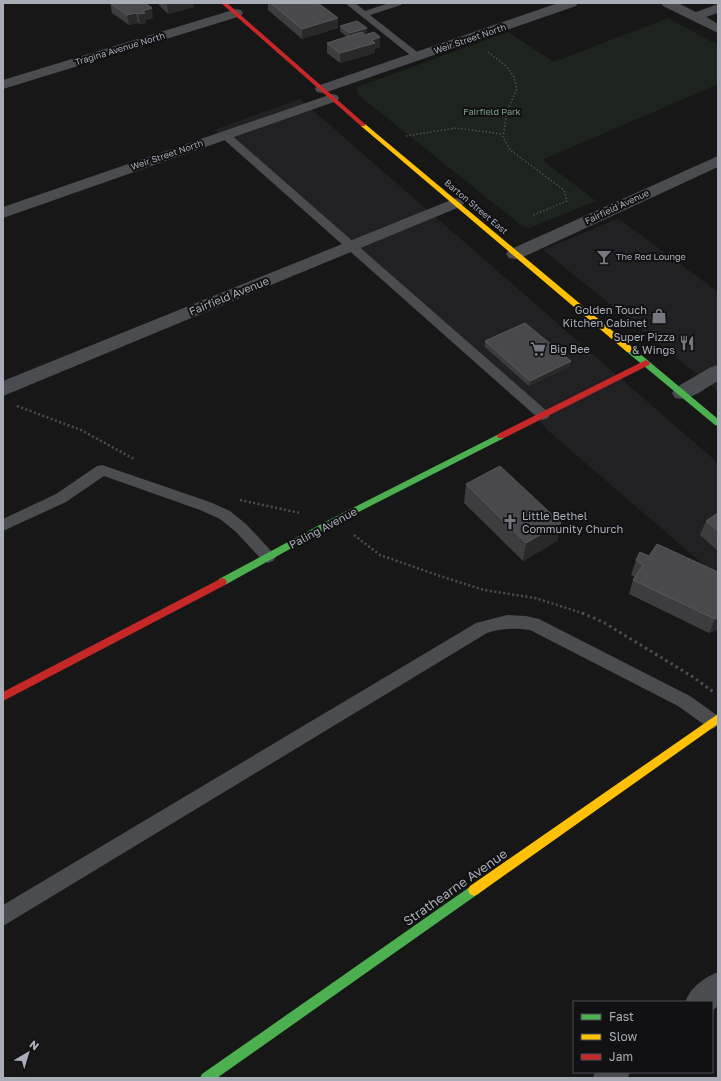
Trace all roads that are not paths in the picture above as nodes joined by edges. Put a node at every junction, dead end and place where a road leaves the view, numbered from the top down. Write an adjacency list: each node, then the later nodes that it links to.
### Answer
1 (349, 3): 7 (lane)
2 (398, 3): 7 (lane)
3 (572, 3): 10 (street, Weir Street North)
4 (668, 3): 8 (street)
5 (231, 6): 11 (street, Tragina Avenue North); 12 (street, Barton Street East)
6 (718, 8): 8 (street)
7 (364, 14): 10 (lane)
8 (695, 17): 9 (street)
9 (718, 29)
10 (418, 57): 12 (street, Weir Street North)
11 (3, 85)
12 (327, 93): 13 (street, Weir Street North); 15 (street, Barton Street East)
13 (225, 135): 16 (street, Weir Street North); 17 (lane)
14 (718, 161): 18 (street, Fairfield Avenue)
15 (456, 203): 17 (street, Fairfield Avenue); 18 (street, Barton Street East)
16 (3, 213)
17 (351, 246): 22 (street, Fairfield Avenue); 23 (lane)
18 (515, 254): 19 (street, Barton Street East)
19 (646, 363): 21 (street, Barton Street East); 23 (street, Paling Avenue)
20 (718, 372): 21 (street)
21 (682, 392): 24 (street, Barton Street East)
22 (7, 396)
23 (543, 415): 26 (street, Paling Avenue)
24 (718, 423)
25 (3, 525): 26 (lane)
26 (268, 557): 27 (street, Paling Avenue)
27 (3, 697)
28 (715, 720): 29 (lane); 32 (street, Strathearne Avenue)
29 (3, 916)
30 (718, 987): 31 (street)
31 (701, 1001)
32 (206, 1078)

